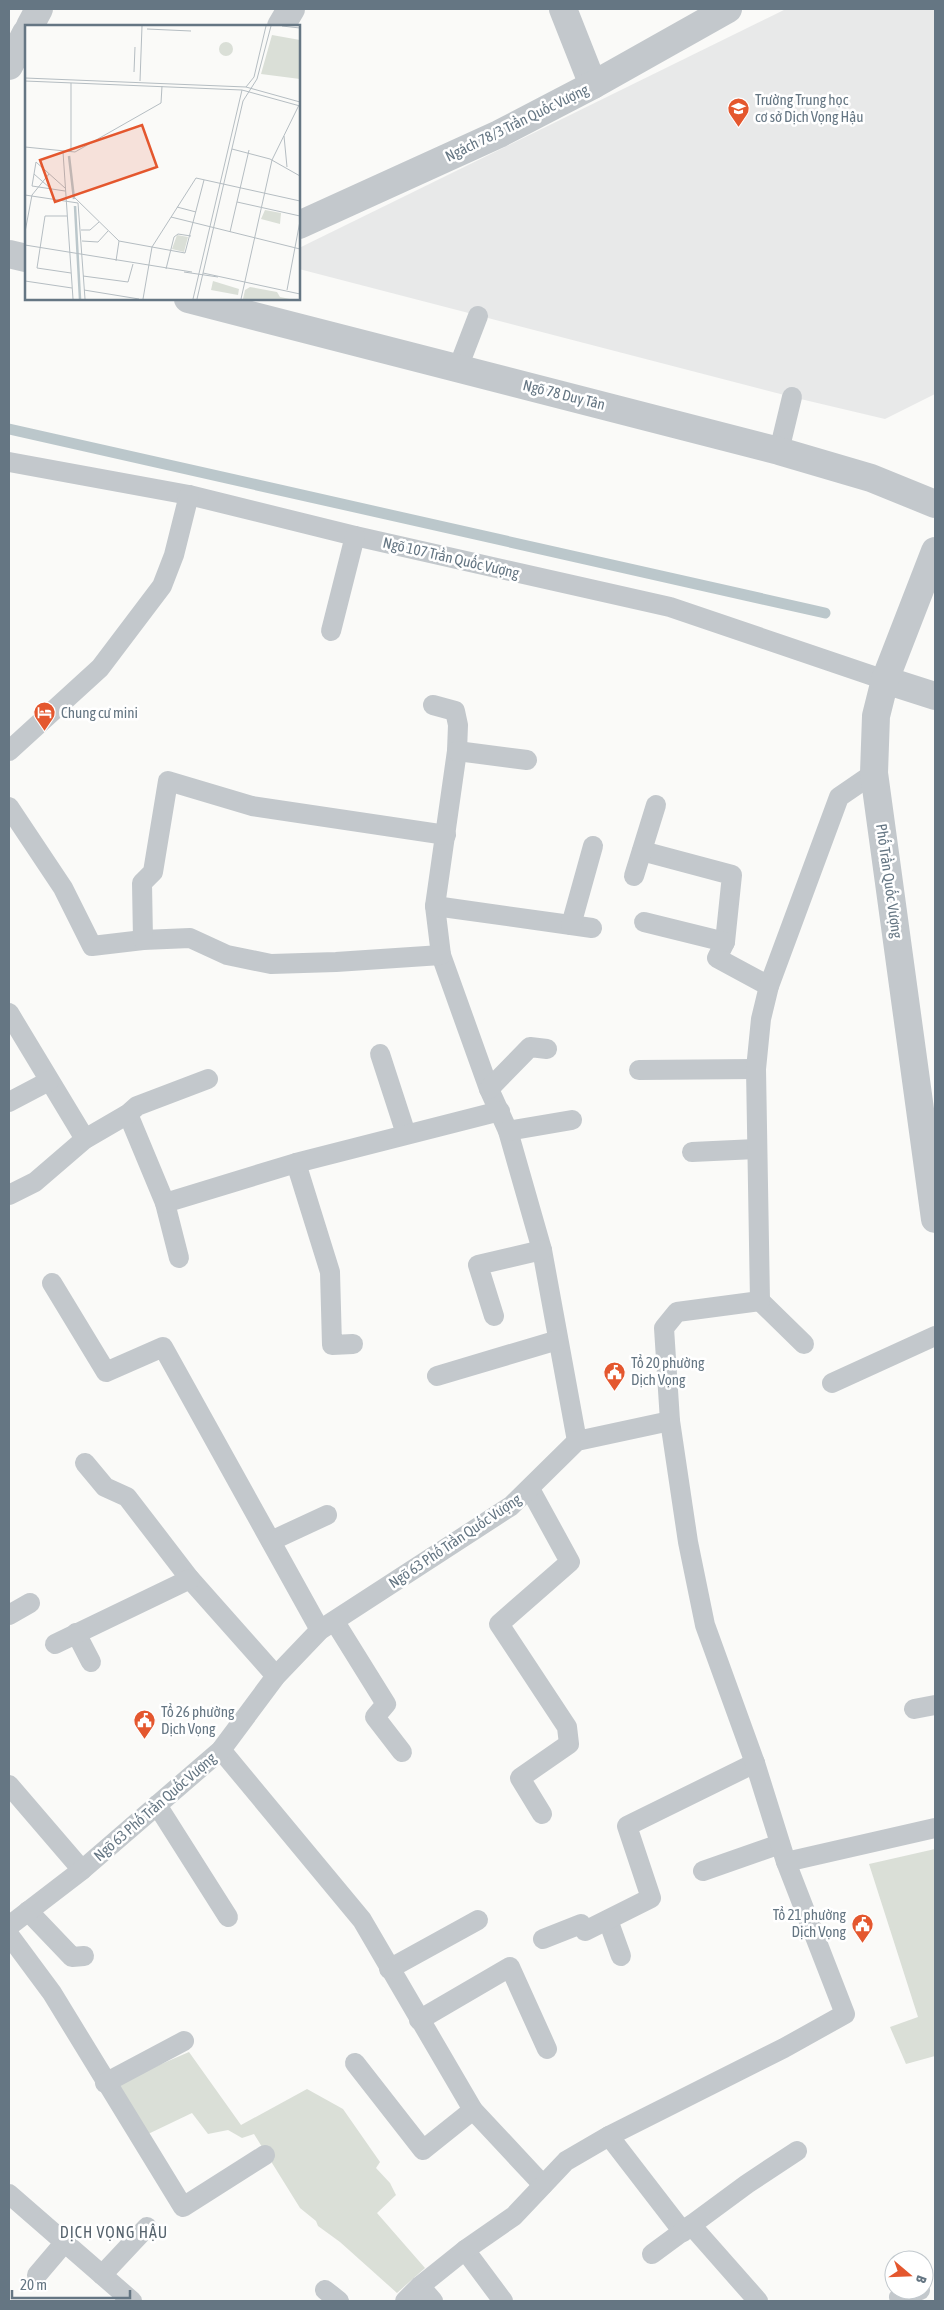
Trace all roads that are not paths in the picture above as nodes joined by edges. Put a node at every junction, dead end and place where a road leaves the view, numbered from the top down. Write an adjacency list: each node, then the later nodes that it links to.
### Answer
1 (39, 9): 5 (street)
2 (291, 9): 6 (street)
3 (562, 9): 9 (street)
4 (728, 9): 9 (street, Ngách 78/3 Trần Quốc Vượng)
5 (31, 25)
6 (282, 25)
7 (25, 35): 8 (street)
8 (9, 66)
9 (594, 86): 10 (street, Ngách 78/3 Trần Quốc Vượng)
10 (300, 225)
11 (9, 254): 12 (street)
12 (25, 258)
13 (197, 300): 15 (street, Ngõ 78 Duy Tân)
14 (478, 316): 15 (lane)
15 (458, 368): 17 (street, Ngõ 78 Duy Tân)
16 (792, 397): 17 (lane)
17 (779, 451): 20 (street, Ngõ 78 Duy Tân)
18 (9, 462): 19 (lane, Ngõ 107 Trần Quốc Vượng)
19 (189, 495): 21 (lane, Ngõ 107 Trần Quốc Vượng); 27 (lane)
20 (935, 504)
21 (355, 536): 23 (lane); 24 (lane, Ngõ 107 Trần Quốc Vượng)
22 (935, 551): 24 (street, Phố Trần Quốc Vượng)
23 (331, 631)
24 (885, 680): 25 (street); 30 (street, Phố Trần Quốc Vượng)
25 (935, 696)
26 (433, 705): 28 (lane)
27 (9, 751)
28 (457, 751): 29 (lane); 33 (lane)
29 (527, 760)
30 (874, 773): 44 (lane); 57 (street, Phố Trần Quốc Vượng)
31 (656, 805): 35 (lane)
32 (9, 807): 41 (lane)
33 (446, 835): 37 (lane); 41 (lane)
34 (593, 846): 39 (lane)
35 (642, 851): 36 (lane); 42 (lane)
36 (634, 876)
37 (435, 906): 39 (lane); 43 (lane)
38 (644, 922): 42 (lane)
39 (571, 925): 40 (lane)
40 (592, 928)
41 (143, 940): 43 (lane)
42 (724, 942): 44 (lane)
43 (441, 955): 52 (lane)
44 (769, 986): 48 (lane)
45 (9, 1013): 51 (lane)
46 (547, 1049): 52 (lane)
47 (380, 1054): 59 (lane)
48 (756, 1069): 49 (lane); 61 (lane)
49 (638, 1070)
50 (208, 1079): 55 (lane)
51 (49, 1081): 53 (lane); 60 (lane)
52 (489, 1089): 54 (lane)
53 (9, 1102)
54 (500, 1110): 58 (lane); 59 (lane)
55 (128, 1114): 60 (lane); 65 (lane)
56 (572, 1120): 58 (lane)
57 (929, 1127): 66 (street, Phố Trần Quốc Vượng)
58 (508, 1131): 67 (lane)
59 (406, 1134): 63 (lane)
60 (85, 1139): 64 (lane)
61 (756, 1149): 62 (lane); 70 (lane)
62 (692, 1152)
63 (296, 1163): 65 (lane); 74 (lane)
64 (9, 1195)
65 (165, 1203): 68 (lane)
66 (935, 1219)
67 (542, 1250): 71 (lane); 73 (lane)
68 (179, 1258)
69 (52, 1282): 83 (lane)
70 (760, 1301): 75 (lane); 78 (lane)
71 (494, 1316)
72 (935, 1336): 77 (lane)
73 (558, 1340): 76 (lane); 79 (lane)
74 (353, 1344)
75 (804, 1344)
76 (437, 1376)
77 (832, 1383)
78 (670, 1421): 79 (lane); 96 (lane)
79 (577, 1440): 81 (lane, Ngõ 63 Phố Trần Quốc Vượng)
80 (85, 1463): 84 (lane)
81 (530, 1489): 87 (lane, Ngõ 63 Phố Trần Quốc Vượng); 99 (lane)
82 (327, 1515): 83 (lane)
83 (271, 1541): 87 (lane)
84 (190, 1579): 88 (lane); 91 (lane)
85 (30, 1603): 86 (lane)
86 (9, 1616)
87 (327, 1626): 91 (lane, Ngõ 63 Phố Trần Quốc Vượng); 95 (lane)
88 (76, 1633): 89 (lane); 90 (lane)
89 (55, 1644)
90 (91, 1662)
91 (276, 1676): 94 (lane, Ngõ 63 Phố Trần Quốc Vượng)
92 (935, 1705): 93 (lane)
93 (914, 1709)
94 (221, 1750): 98 (lane, Ngõ 63 Phố Trần Quốc Vượng); 113 (lane)
95 (402, 1752)
96 (754, 1762): 101 (lane); 107 (lane)
97 (9, 1785): 102 (lane)
98 (157, 1805): 102 (lane, Ngõ 63 Phố Trần Quốc Vượng); 105 (lane)
99 (542, 1814)
100 (935, 1828): 101 (lane)
101 (783, 1853): 103 (lane); 120 (lane)
102 (82, 1870): 104 (lane, Ngõ 63 Phố Trần Quốc Vượng)
103 (702, 1872)
104 (28, 1911): 108 (lane, Ngõ 63 Phố Trần Quốc Vượng); 111 (lane)
105 (228, 1917)
106 (478, 1920): 113 (lane)
107 (608, 1920): 110 (lane); 112 (lane)
108 (9, 1926)
109 (9, 1935): 118 (lane)
110 (543, 1939)
111 (84, 1956)
112 (621, 1956)
113 (389, 1969): 114 (lane)
114 (419, 2020): 116 (lane); 119 (lane)
115 (184, 2041): 118 (lane)
116 (547, 2049)
117 (355, 2063): 119 (lane)
118 (105, 2083): 122 (lane)
119 (473, 2110): 123 (lane)
120 (609, 2136): 123 (lane); 126 (lane)
121 (796, 2151): 126 (lane)
122 (265, 2155)
123 (543, 2185): 128 (lane)
124 (9, 2194): 127 (lane)
125 (147, 2227): 131 (lane)
126 (687, 2229): 129 (lane); 136 (lane)
127 (65, 2242): 130 (lane); 131 (lane)
128 (465, 2250): 132 (lane); 135 (lane)
129 (652, 2254)
130 (38, 2275)
131 (102, 2275): 133 (lane)
132 (426, 2294): 134 (lane)
133 (132, 2301)
134 (405, 2301)
135 (503, 2301)
136 (758, 2301)

